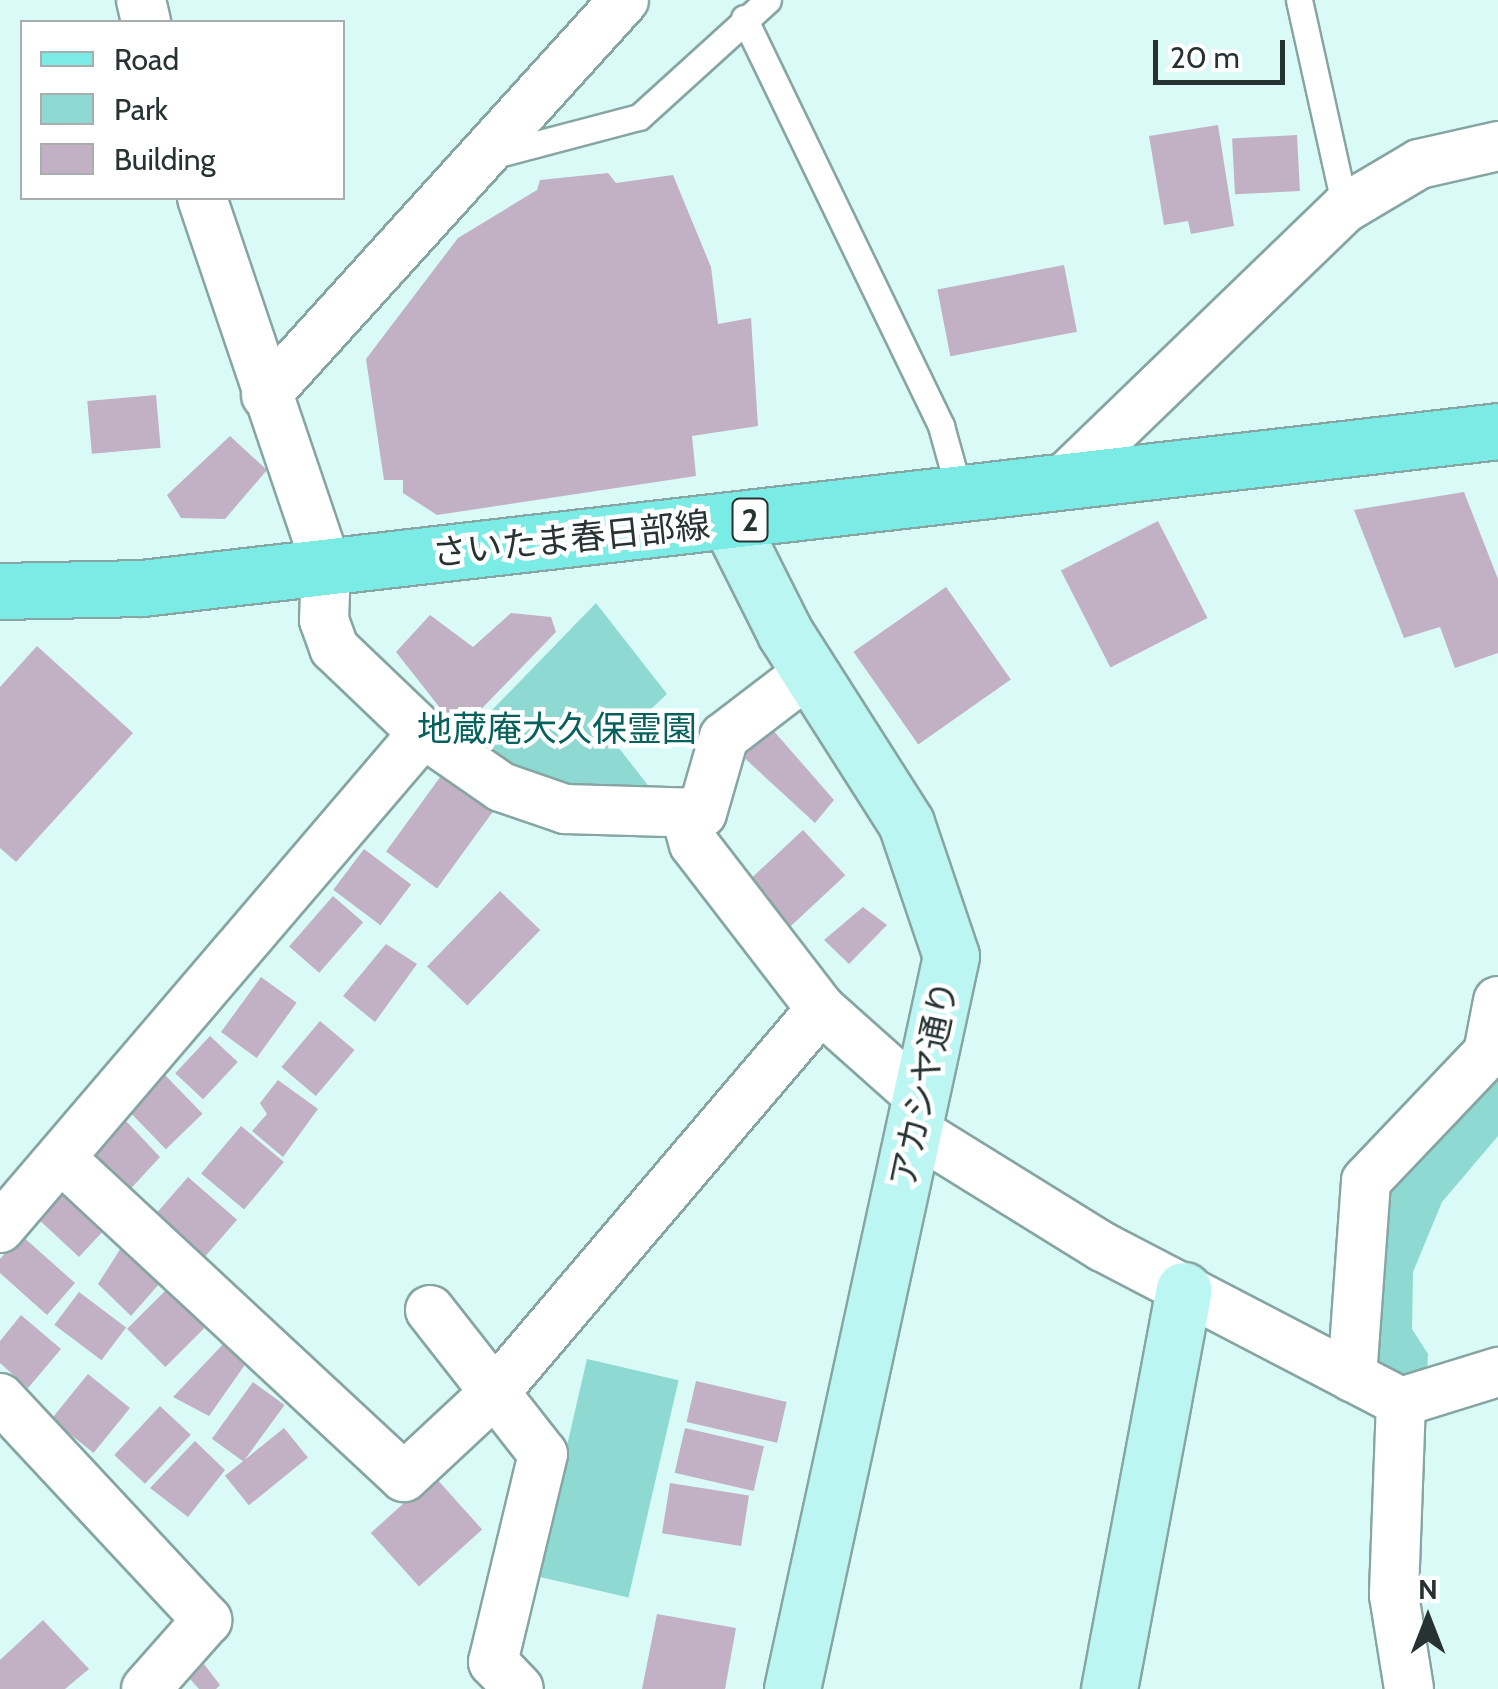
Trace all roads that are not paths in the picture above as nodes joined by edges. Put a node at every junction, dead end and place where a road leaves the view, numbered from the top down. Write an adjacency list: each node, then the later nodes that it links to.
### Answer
1 (624, 0): 6 (street)
2 (768, 0): 4 (lane)
3 (1299, 0): 8 (lane)
4 (744, 18): 6 (lane); 12 (lane)
5 (1498, 146): 8 (street)
6 (476, 160): 9 (street)
7 (203, 200): 9 (street)
8 (1345, 208): 11 (street)
9 (266, 395): 14 (street)
10 (1498, 432): 11 (main road, さいたま春日部線 / 2)
11 (1061, 482): 12 (main road, さいたま春日部線 / 2)
12 (960, 494): 13 (main road, さいたま春日部線 / 2)
13 (730, 523): 14 (main road, さいたま春日部線 / 2); 16 (street, アカシヤ通り)
14 (326, 564): 15 (main road, さいたま春日部線 / 2); 17 (street)
15 (0, 591)
16 (809, 672): 18 (street); 21 (street, アカシヤ通り)
17 (422, 732): 18 (street); 22 (street)
18 (685, 813): 20 (street)
19 (1498, 1002): 27 (street)
20 (821, 1008): 21 (street); 28 (street)
21 (918, 1114): 24 (street); 33 (street, アカシヤ通り)
22 (64, 1161): 23 (street); 28 (street)
23 (0, 1228)
24 (1184, 1290): 27 (street); 34 (street)
25 (430, 1310): 28 (street)
26 (1498, 1372): 30 (street)
27 (1352, 1377): 30 (street)
28 (495, 1392): 32 (street)
29 (0, 1398): 31 (street)
30 (1401, 1402): 35 (street)
31 (146, 1689)
32 (519, 1689)
33 (792, 1689)
34 (1110, 1689)
35 (1410, 1689)

